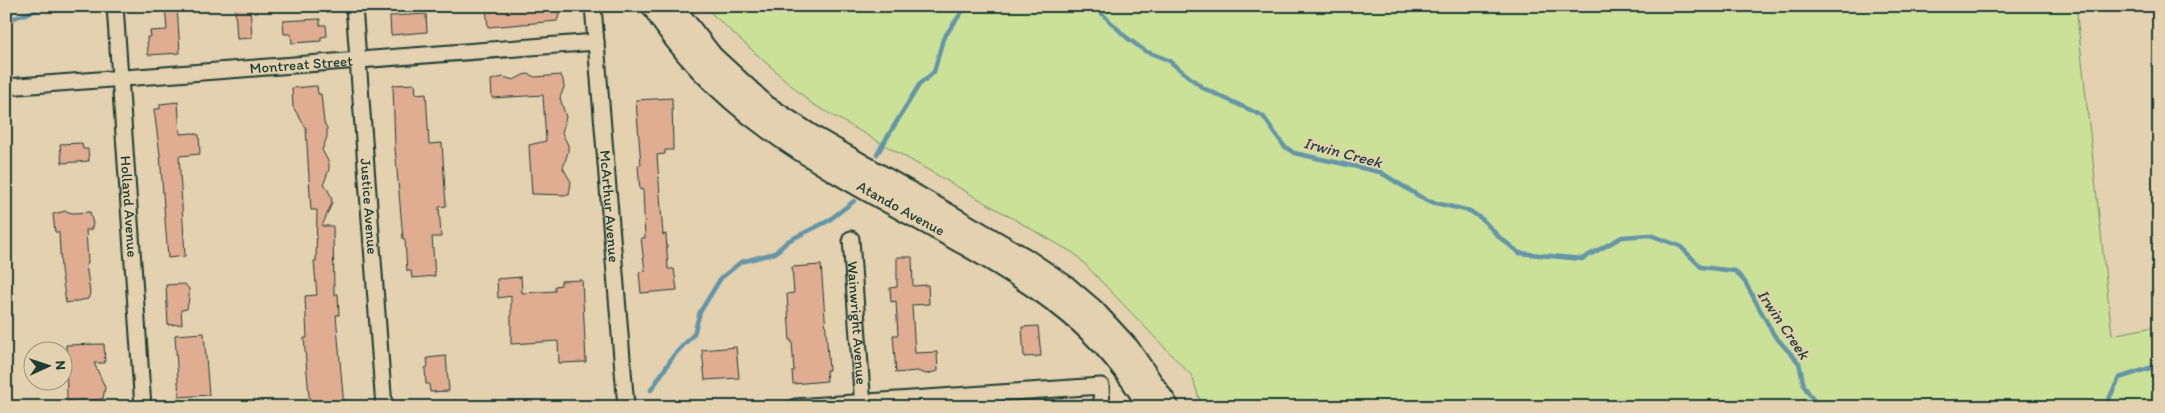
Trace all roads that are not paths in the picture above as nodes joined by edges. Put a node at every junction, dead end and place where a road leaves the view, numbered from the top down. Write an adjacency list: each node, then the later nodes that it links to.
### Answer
1 (115, 6): 8 (street, Holland Avenue)
2 (354, 6): 7 (street, Justice Avenue)
3 (593, 6): 6 (street, McArthur Avenue)
4 (653, 6): 17 (main road, Atando Avenue)
5 (672, 6): 18 (main road, Atando Avenue)
6 (596, 42): 7 (street, Montreat Street); 14 (street, McArthur Avenue)
7 (358, 60): 8 (street, Montreat Street); 13 (street, Justice Avenue)
8 (119, 79): 9 (street, Montreat Street); 12 (street, Holland Avenue)
9 (6, 87)
10 (850, 239): 11 (street, Wainwright Avenue)
11 (863, 404): 15 (street); 16 (street)
12 (143, 407)
13 (384, 407)
14 (626, 407)
15 (795, 407)
16 (1102, 407)
17 (1149, 407)
18 (1168, 407)

